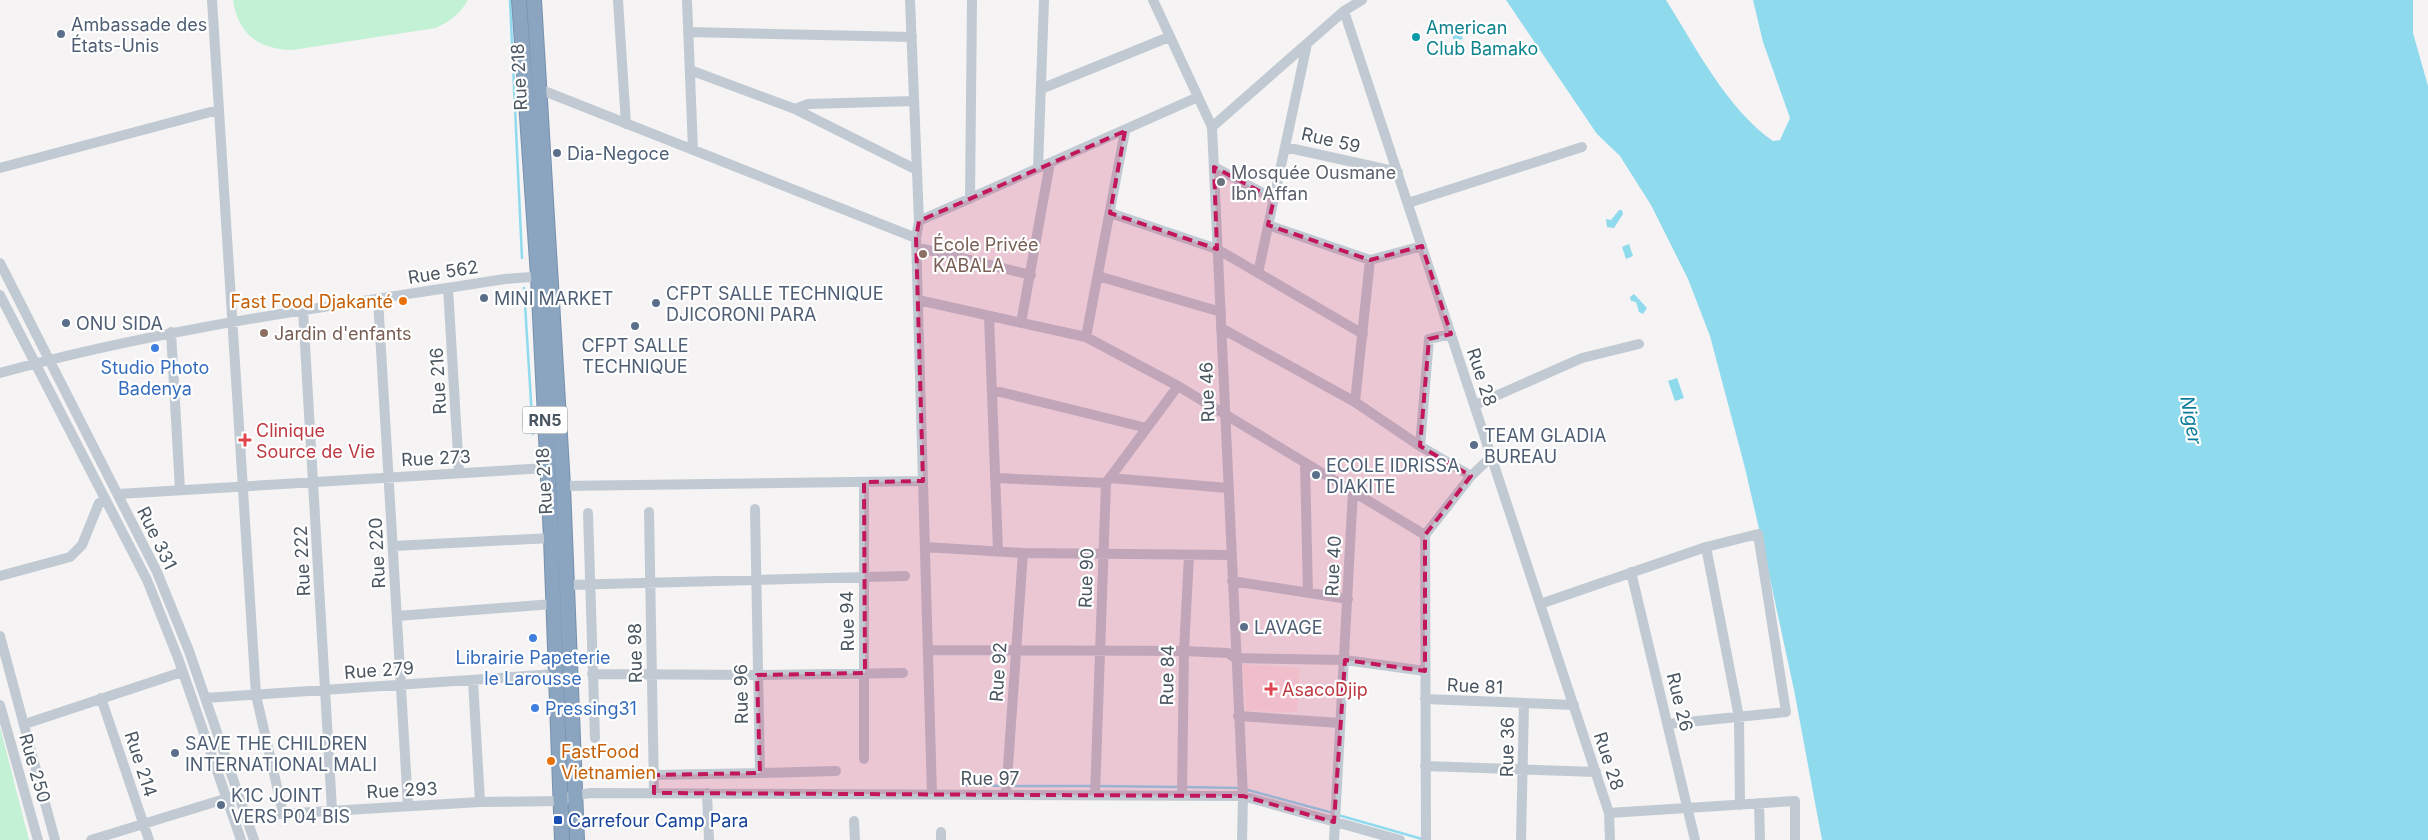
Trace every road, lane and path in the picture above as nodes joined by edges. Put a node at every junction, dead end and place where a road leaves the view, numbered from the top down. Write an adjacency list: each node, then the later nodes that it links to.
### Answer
1 (212, 0): 22 (street)
2 (519, 0): 48 (highway, Rue 218 / RN5)
3 (534, 0): 18 (highway, Rue 218 / RN5)
4 (618, 0): 23 (street)
5 (687, 0): 12 (street)
6 (910, 0): 13 (street)
7 (972, 0): 35 (street)
8 (1044, 0): 17 (street)
9 (1153, 0): 14 (street, Rue 46)
10 (1362, 0): 11 (street)
11 (1344, 11): 15 (street); 34 (street, Rue 28)
12 (688, 32): 13 (street); 16 (street)
13 (912, 37): 20 (street)
14 (1169, 37): 17 (street); 19 (street, Rue 46)
15 (1307, 44): 24 (street); 26 (street)
16 (690, 70): 21 (street); 28 (street)
17 (1041, 89): 32 (street)
18 (539, 90): 23 (street); 48 (highway, Rue 218 / RN5)
19 (1198, 97): 24 (street, Rue 46); 25 (street)
20 (914, 101): 21 (street); 33 (street)
21 (795, 109): 33 (street)
22 (218, 110): 31 (street); 57 (street)
23 (626, 124): 28 (street)
24 (1212, 127): 30 (street, Rue 46)
25 (1125, 131): 29 (street); 38 (street)
26 (1285, 147): 34 (street, Rue 59); 36 (street)
27 (1582, 147): 37 (street)
28 (693, 150): 41 (street)
29 (1050, 163): 32 (street); 47 (street)
30 (1214, 166): 36 (street); 43 (street, Rue 46)
31 (0, 168)
32 (1038, 168): 35 (street)
33 (917, 170): 39 (street)
34 (1398, 172): 37 (street, Rue 28)
35 (970, 199): 39 (street)
36 (1274, 199): 40 (street)
37 (1408, 203): 42 (street, Rue 28)
38 (1110, 213): 43 (street); 49 (street)
39 (919, 221): 41 (street)
40 (1268, 225): 44 (street); 46 (street)
41 (916, 243): 47 (street); 53 (street)
42 (1422, 246): 44 (street); 62 (street, Rue 28)
43 (1218, 249): 46 (street); 55 (street, Rue 46)
44 (1370, 260): 61 (street)
45 (0, 263): 65 (street, Rue 331)
46 (1258, 273): 61 (street)
47 (1031, 274): 58 (street)
48 (545, 276): 50 (street, Rue 562); 77 (highway, Rue 218 / RN5); 87 (highway, Rue 218 / RN5)
49 (1098, 276): 55 (street); 63 (street)
50 (448, 288): 52 (street, Rue 562); 78 (street, Rue 216)
51 (0, 296): 66 (street, Rue 331)
52 (378, 299): 54 (street, Rue 562); 80 (street, Rue 220)
53 (918, 300): 56 (street); 83 (street)
54 (303, 310): 57 (street, Rue 562); 84 (street, Rue 222)
55 (1221, 312): 59 (street, Rue 46)
56 (990, 316): 58 (street); 69 (street)
57 (234, 321): 60 (street, Rue 562); 86 (street)
58 (1021, 323): 63 (street)
59 (1221, 328): 70 (street); 72 (street, Rue 46)
60 (171, 332): 65 (street, Rue 562); 89 (street)
61 (1363, 334): 70 (street)
62 (1451, 334): 71 (street, Rue 28); 74 (street)
63 (1086, 337): 68 (street)
64 (1639, 344): 71 (street)
65 (49, 359): 66 (street, Rue 562); 91 (street, Rue 331)
66 (34, 363): 67 (street, Rue 562); 92 (street, Rue 331)
67 (0, 373)
68 (1178, 386): 72 (street); 73 (street)
69 (992, 390): 73 (street); 81 (street)
70 (1355, 402): 74 (street)
71 (1475, 405): 75 (street, Rue 28)
72 (1224, 413): 76 (street); 88 (street, Rue 46)
73 (1146, 428): 82 (street)
74 (1420, 446): 79 (street)
75 (1492, 456): 79 (street); 118 (street, Rue 28)
76 (1305, 462): 90 (street); 115 (street)
77 (547, 468): 78 (street, Rue 273); 97 (highway, Rue 218 / RN5)
78 (459, 472): 80 (street, Rue 273)
79 (1470, 476): 96 (street)
80 (388, 477): 84 (street, Rue 273); 98 (street, Rue 220)
81 (995, 478): 82 (street); 101 (street)
82 (1108, 480): 88 (street); 103 (street, Rue 90)
83 (923, 481): 85 (street); 100 (street)
84 (313, 482): 86 (street, Rue 273); 137 (street, Rue 222)
85 (864, 482): 87 (street); 109 (street, Rue 94)
86 (244, 486): 89 (street, Rue 273); 138 (street)
87 (563, 486): 114 (highway, Rue 218 / RN5)
88 (1228, 488): 105 (street, Rue 46)
89 (180, 490): 91 (street, Rue 273)
90 (1353, 491): 96 (street); 116 (street, Rue 40)
91 (118, 494): 140 (street, Rue 331)
92 (106, 500): 107 (street); 128 (street, Rue 331)
93 (755, 509): 110 (street, Rue 96)
94 (649, 512): 112 (street, Rue 98)
95 (588, 513): 113 (street)
96 (1425, 535): 127 (street)
97 (551, 538): 98 (street); 117 (highway, Rue 218 / RN5)
98 (393, 546): 119 (street, Rue 220)
99 (1706, 546): 106 (street); 146 (street); 146 (street)
100 (925, 547): 101 (street); 122 (street)
101 (998, 551): 102 (street)
102 (1023, 552): 103 (street); 123 (street, Rue 92)
103 (1103, 554): 104 (street); 121 (street, Rue 90)
104 (1189, 555): 105 (street); 124 (street, Rue 84)
105 (1231, 555): 111 (street, Rue 46)
106 (1631, 572): 118 (street); 149 (street, Rue 26)
107 (0, 576)
108 (905, 576): 109 (street)
109 (863, 577): 110 (street); 129 (street, Rue 94)
110 (755, 580): 112 (street); 134 (street, Rue 96)
111 (1232, 581): 115 (street); 125 (street, Rue 46)
112 (650, 583): 113 (street); 133 (street, Rue 98)
113 (589, 584): 114 (street); 132 (street)
114 (567, 585): 164 (highway, Rue 218 / RN5)
115 (1308, 592): 116 (street)
116 (1348, 599): 126 (street, Rue 40)
117 (553, 604): 119 (street); 131 (highway, Rue 218 / RN5)
118 (1540, 604): 144 (street, Rue 28)
119 (397, 616): 136 (street, Rue 220)
120 (0, 636): 148 (street)
121 (1100, 649): 123 (street); 124 (street); 159 (street, Rue 90)
122 (928, 650): 123 (street); 162 (street)
123 (1016, 650): 158 (street, Rue 92)
124 (1184, 651): 125 (street); 165 (street, Rue 84)
125 (1235, 658): 126 (street); 145 (street, Rue 46)
126 (1345, 660): 127 (street); 147 (street, Rue 40)
127 (1425, 671): 141 (street)
128 (182, 672): 139 (street); 167 (street, Rue 331)
129 (864, 672): 130 (street); 134 (street); 151 (street, Rue 94)
130 (903, 673)
131 (556, 674): 135 (street, Rue 279); 169 (highway, Rue 218 / RN5)
132 (592, 674): 133 (street); 150 (street)
133 (651, 674): 134 (street); 157 (street, Rue 98)
134 (757, 675): 156 (street, Rue 96)
135 (473, 681): 136 (street, Rue 279); 168 (street)
136 (401, 685): 137 (street, Rue 279); 172 (street, Rue 220)
137 (325, 690): 138 (street, Rue 279); 174 (street, Rue 222)
138 (256, 695): 140 (street, Rue 279); 175 (street)
139 (101, 698): 148 (street); 180 (street, Rue 214)
140 (205, 698): 163 (street, Rue 331)
141 (1425, 699): 142 (street, Rue 81); 152 (street)
142 (1524, 704): 144 (street, Rue 36); 153 (street, Rue 36)
143 (0, 705): 182 (street, Rue 250)
144 (1574, 705): 155 (street, Rue 28)
145 (1238, 716): 147 (street); 166 (street, Rue 46)
146 (1739, 717): 149 (street); 171 (street)
147 (1340, 723): 179 (street, Rue 40)
148 (25, 724): 183 (street)
149 (1668, 724): 173 (street, Rue 26)
150 (595, 738)
151 (864, 759)
152 (1425, 766): 153 (street); 181 (street)
153 (1522, 770): 155 (street); 195 (street, Rue 36)
154 (836, 771): 156 (street)
155 (1596, 772): 176 (street, Rue 28)
156 (760, 773): 157 (street)
157 (654, 775): 160 (street, Rue 98)
158 (1007, 788): 159 (street, Rue 97); 162 (street, Rue 97)
159 (1095, 789): 165 (street, Rue 97)
160 (654, 793): 161 (street, Rue 97); 164 (street, Rue 97)
161 (707, 793): 162 (street, Rue 97); 190 (street)
162 (932, 794)
163 (239, 795): 167 (street); 177 (street, Rue 331)
164 (574, 795): 169 (street); 189 (highway, Rue 218 / RN5)
165 (1182, 796): 166 (street, Rue 97)
166 (1243, 796): 179 (street, Rue 97); 192 (street, Rue 46)
167 (227, 799): 180 (street); 186 (street, Rue 331)
168 (480, 802): 169 (street, Rue 293); 172 (street, Rue 293)
169 (560, 802): 188 (highway, Rue 218 / RN5)
170 (1759, 803): 171 (street); 198 (street); 199 (street)
171 (1740, 804): 173 (street)
172 (408, 806): 174 (street, Rue 293)
173 (1688, 808): 176 (street); 197 (street, Rue 26)
174 (332, 810): 175 (street, Rue 293)
175 (283, 813): 177 (street, Rue 293)
176 (1609, 813): 196 (street, Rue 28)
177 (245, 816): 187 (street, Rue 331)
178 (854, 821): 191 (street)
179 (1334, 822): 193 (street, Rue 40); 194 (street, Rue 97)
180 (143, 826): 184 (street); 185 (street, Rue 214)
181 (1425, 837)
182 (38, 840)
183 (55, 840)
184 (90, 840)
185 (149, 840)
186 (241, 840)
187 (254, 840)
188 (562, 840)
189 (577, 840)
190 (709, 840)
191 (855, 840)
192 (1242, 840)
193 (1334, 840)
194 (1400, 840)
195 (1522, 840)
196 (1610, 840)
197 (1695, 840)
198 (1760, 840)
199 (1795, 840)

